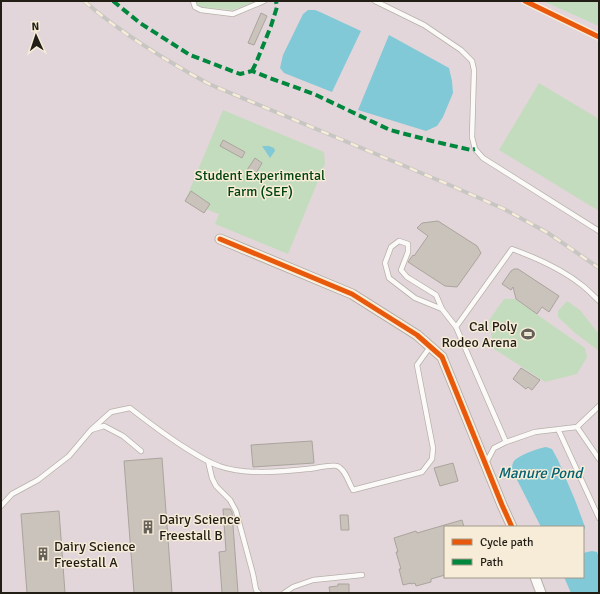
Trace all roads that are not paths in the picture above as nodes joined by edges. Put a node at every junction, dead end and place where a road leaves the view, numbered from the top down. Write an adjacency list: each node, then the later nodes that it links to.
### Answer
1 (193, 1): 2 (lane)
2 (264, 1)
3 (375, 1): 4 (lane)
4 (599, 231)
5 (220, 239): 9 (street)
6 (599, 301): 8 (lane)
7 (442, 308): 7 (lane); 8 (lane)
8 (456, 326): 14 (lane)
9 (430, 347): 17 (lane); 18 (street)
10 (599, 407): 11 (lane)
11 (577, 427): 12 (lane); 16 (lane)
12 (558, 429): 14 (lane); 20 (lane)
13 (91, 430): 15 (lane); 17 (lane); 19 (lane)
14 (506, 442): 18 (lane)
15 (141, 451)
16 (599, 459)
17 (208, 461): 24 (lane)
18 (486, 465): 21 (street)
19 (1, 506)
20 (599, 518)
21 (512, 526)
22 (362, 575): 25 (lane)
23 (535, 578): 26 (street)
24 (259, 593)
25 (284, 593)
26 (541, 593)

